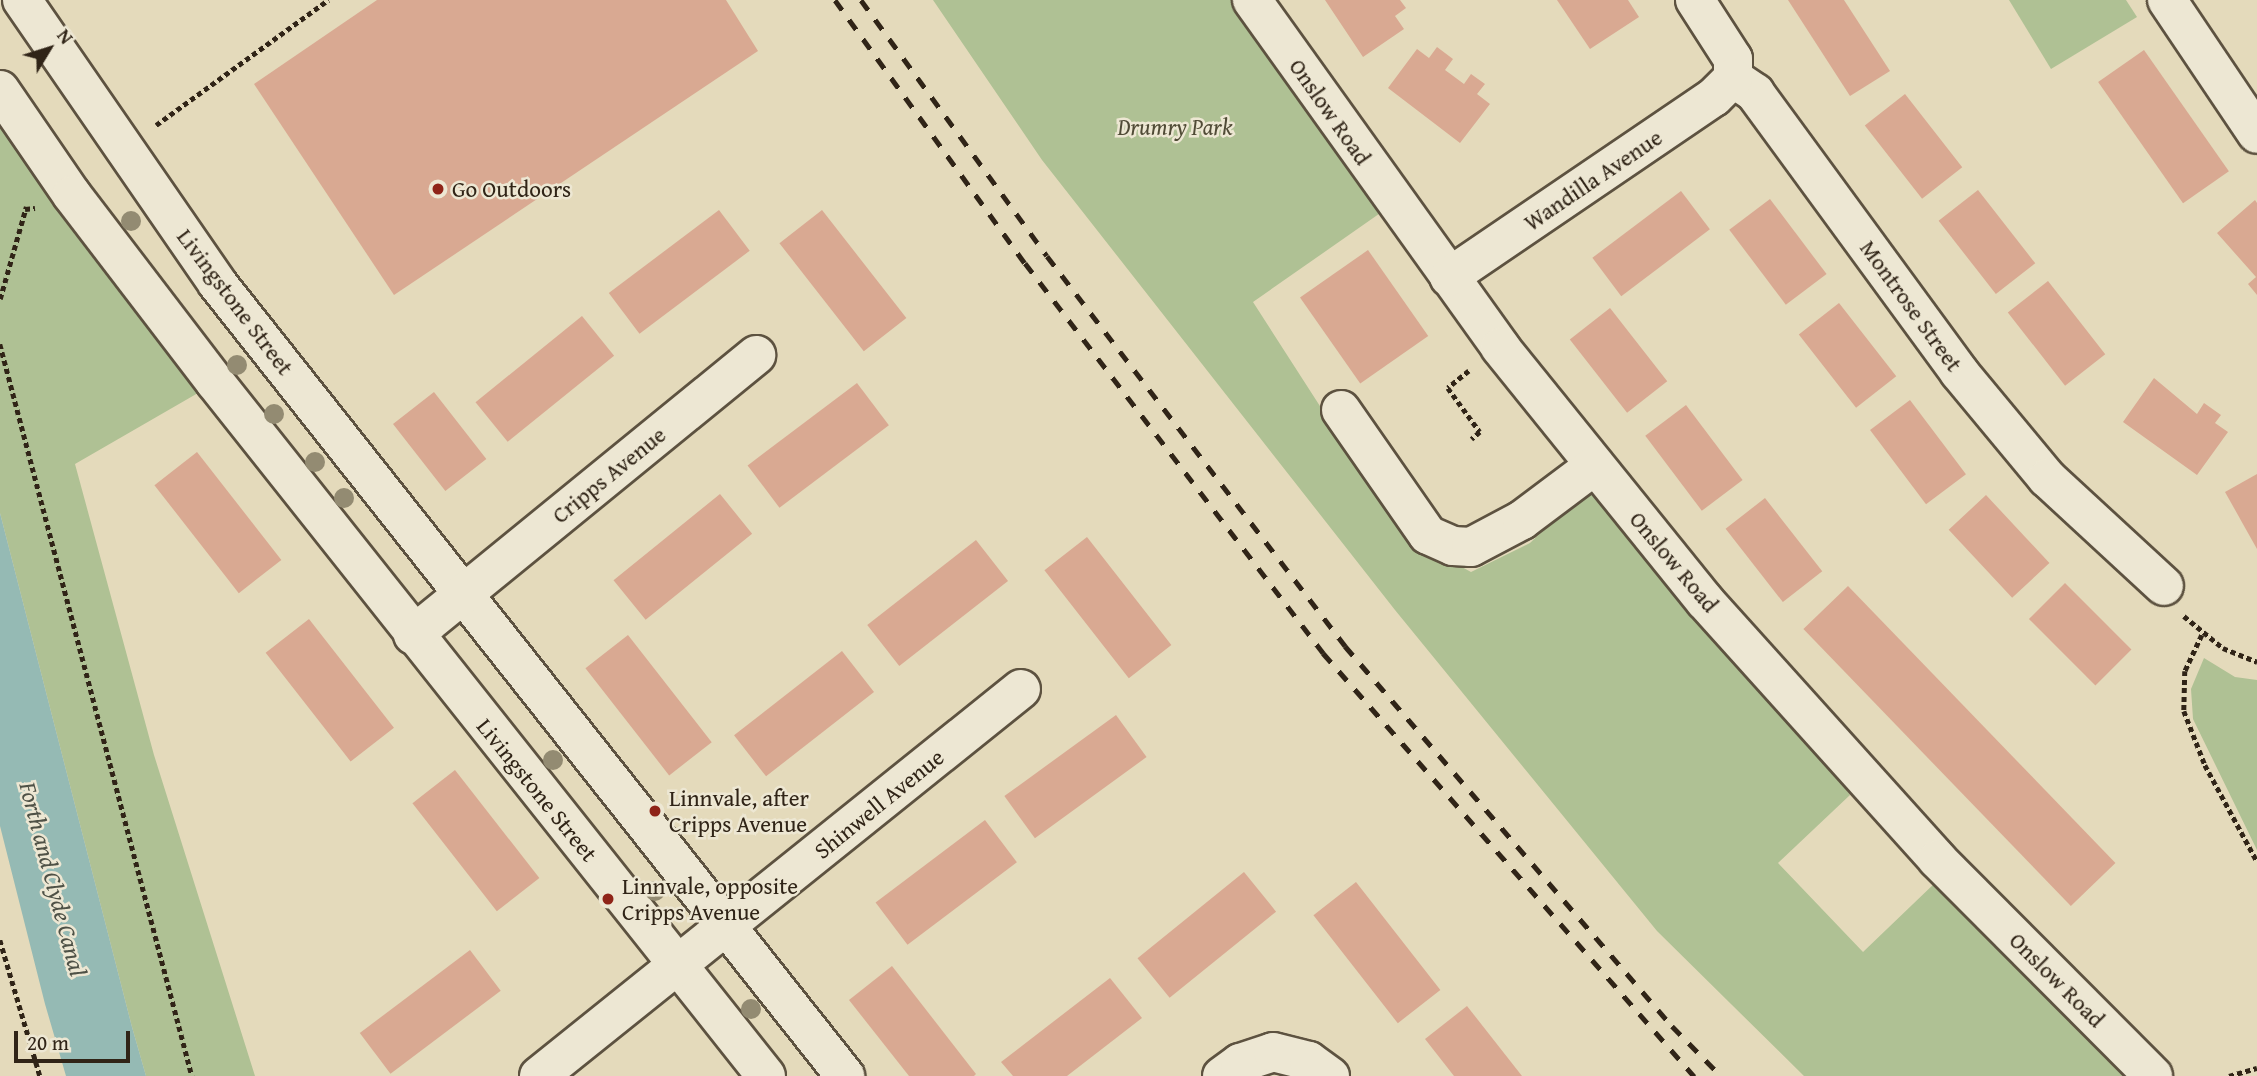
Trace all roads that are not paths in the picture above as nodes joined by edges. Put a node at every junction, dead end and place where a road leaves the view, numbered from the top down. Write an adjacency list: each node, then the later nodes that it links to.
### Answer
1 (22, 0): 13 (street, Livingstone Street)
2 (1252, 0): 8 (street, Onslow Road)
3 (1695, 0): 5 (street)
4 (2167, 0): 7 (street)
5 (1733, 78): 8 (street, Wandilla Avenue); 12 (street, Montrose Street)
6 (0, 90): 14 (street, Livingstone Street)
7 (2257, 134)
8 (1449, 277): 11 (street, Onslow Road)
9 (756, 355): 13 (street, Cripps Avenue)
10 (1341, 410): 11 (street)
11 (1594, 466): 23 (street, Onslow Road)
12 (2164, 586)
13 (461, 595): 14 (street); 16 (street, Livingstone Street)
14 (413, 635): 17 (street, Livingstone Street)
15 (1021, 689): 16 (street, Shinwell Avenue)
16 (728, 926): 17 (street, Shinwell Avenue); 20 (street, Livingstone Street)
17 (678, 965): 18 (street, Shinwell Avenue); 19 (street, Livingstone Street)
18 (539, 1076)
19 (766, 1076)
20 (845, 1076)
21 (1222, 1076): 22 (street)
22 (1330, 1076)
23 (2153, 1076)

